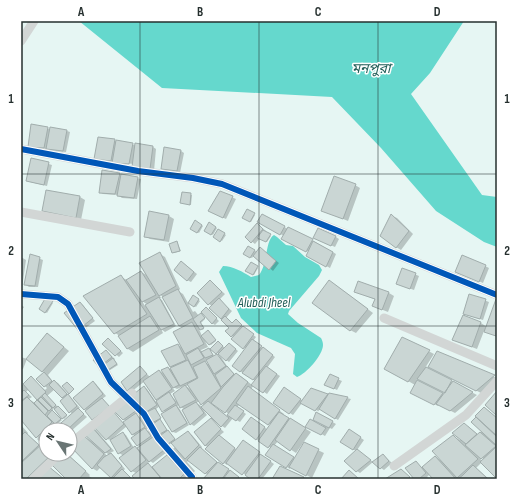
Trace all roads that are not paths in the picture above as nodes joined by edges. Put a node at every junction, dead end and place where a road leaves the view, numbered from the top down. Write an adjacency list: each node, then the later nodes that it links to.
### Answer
1 (34, 21): 2 (street)
2 (21, 41)
3 (21, 149): 7 (street)
4 (21, 212): 5 (street)
5 (130, 232)
6 (21, 294): 11 (street)
7 (497, 295)
8 (384, 318): 9 (street)
9 (497, 366)
10 (497, 381): 14 (street)
11 (130, 394): 12 (street); 15 (street)
12 (78, 437)
13 (51, 462): 16 (street)
14 (394, 466)
15 (192, 476)
16 (33, 479)

